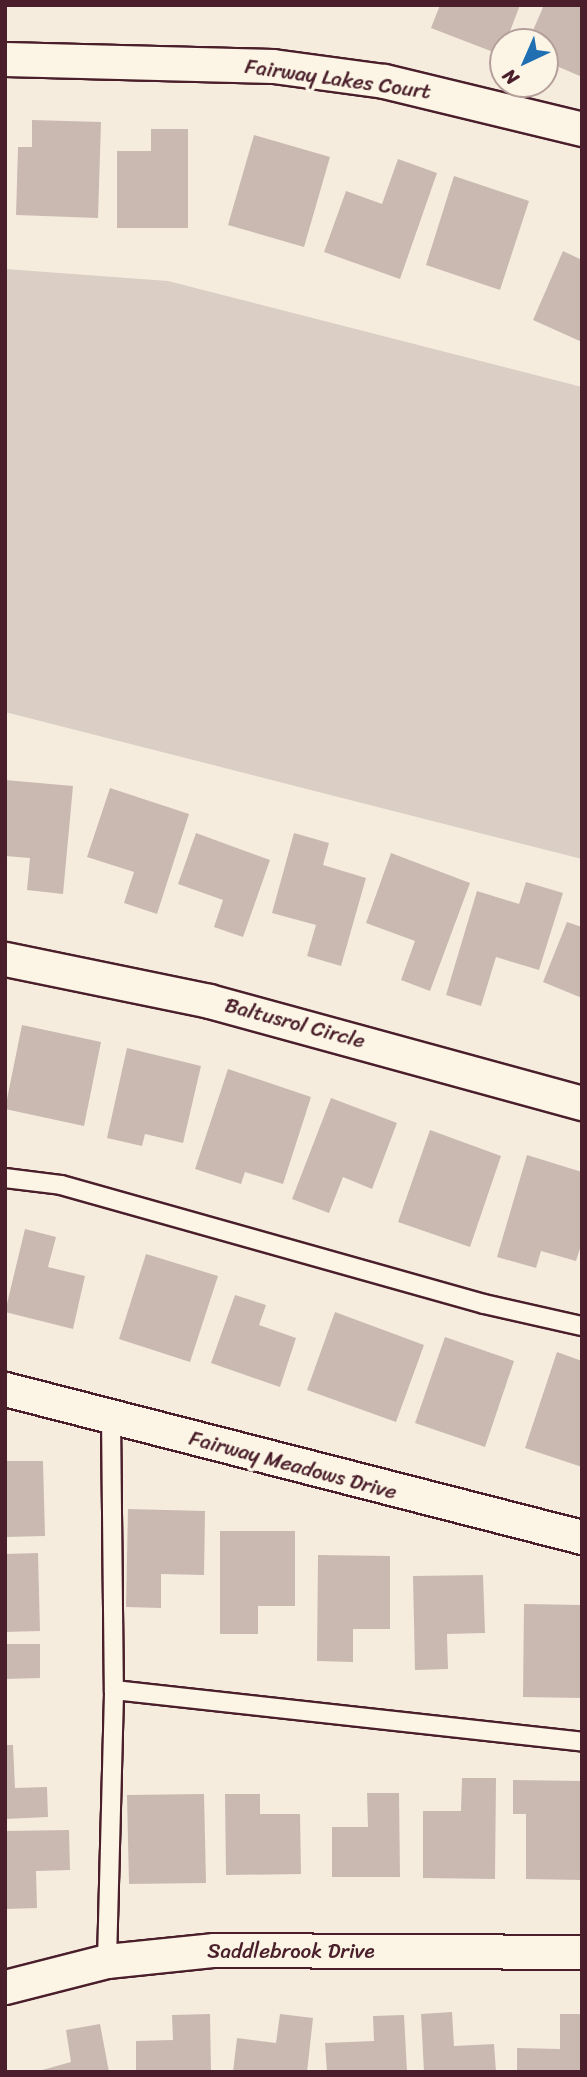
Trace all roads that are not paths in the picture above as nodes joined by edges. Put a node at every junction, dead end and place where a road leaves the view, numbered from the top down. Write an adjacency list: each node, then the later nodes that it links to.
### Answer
1 (5, 59): 2 (street, Fairway Lakes Court)
2 (582, 129)
3 (5, 959): 4 (street, Baltusrol Circle)
4 (582, 1103)
5 (5, 1178): 6 (lane)
6 (582, 1326)
7 (5, 1389): 8 (street, Fairway Meadows Drive)
8 (111, 1417): 9 (street, Fairway Meadows Drive); 10 (lane)
9 (582, 1537)
10 (114, 1690): 11 (lane); 13 (lane)
11 (582, 1742)
12 (582, 1952): 13 (street, Saddlebrook Drive)
13 (107, 1961): 14 (street, Saddlebrook Drive)
14 (5, 1987)

